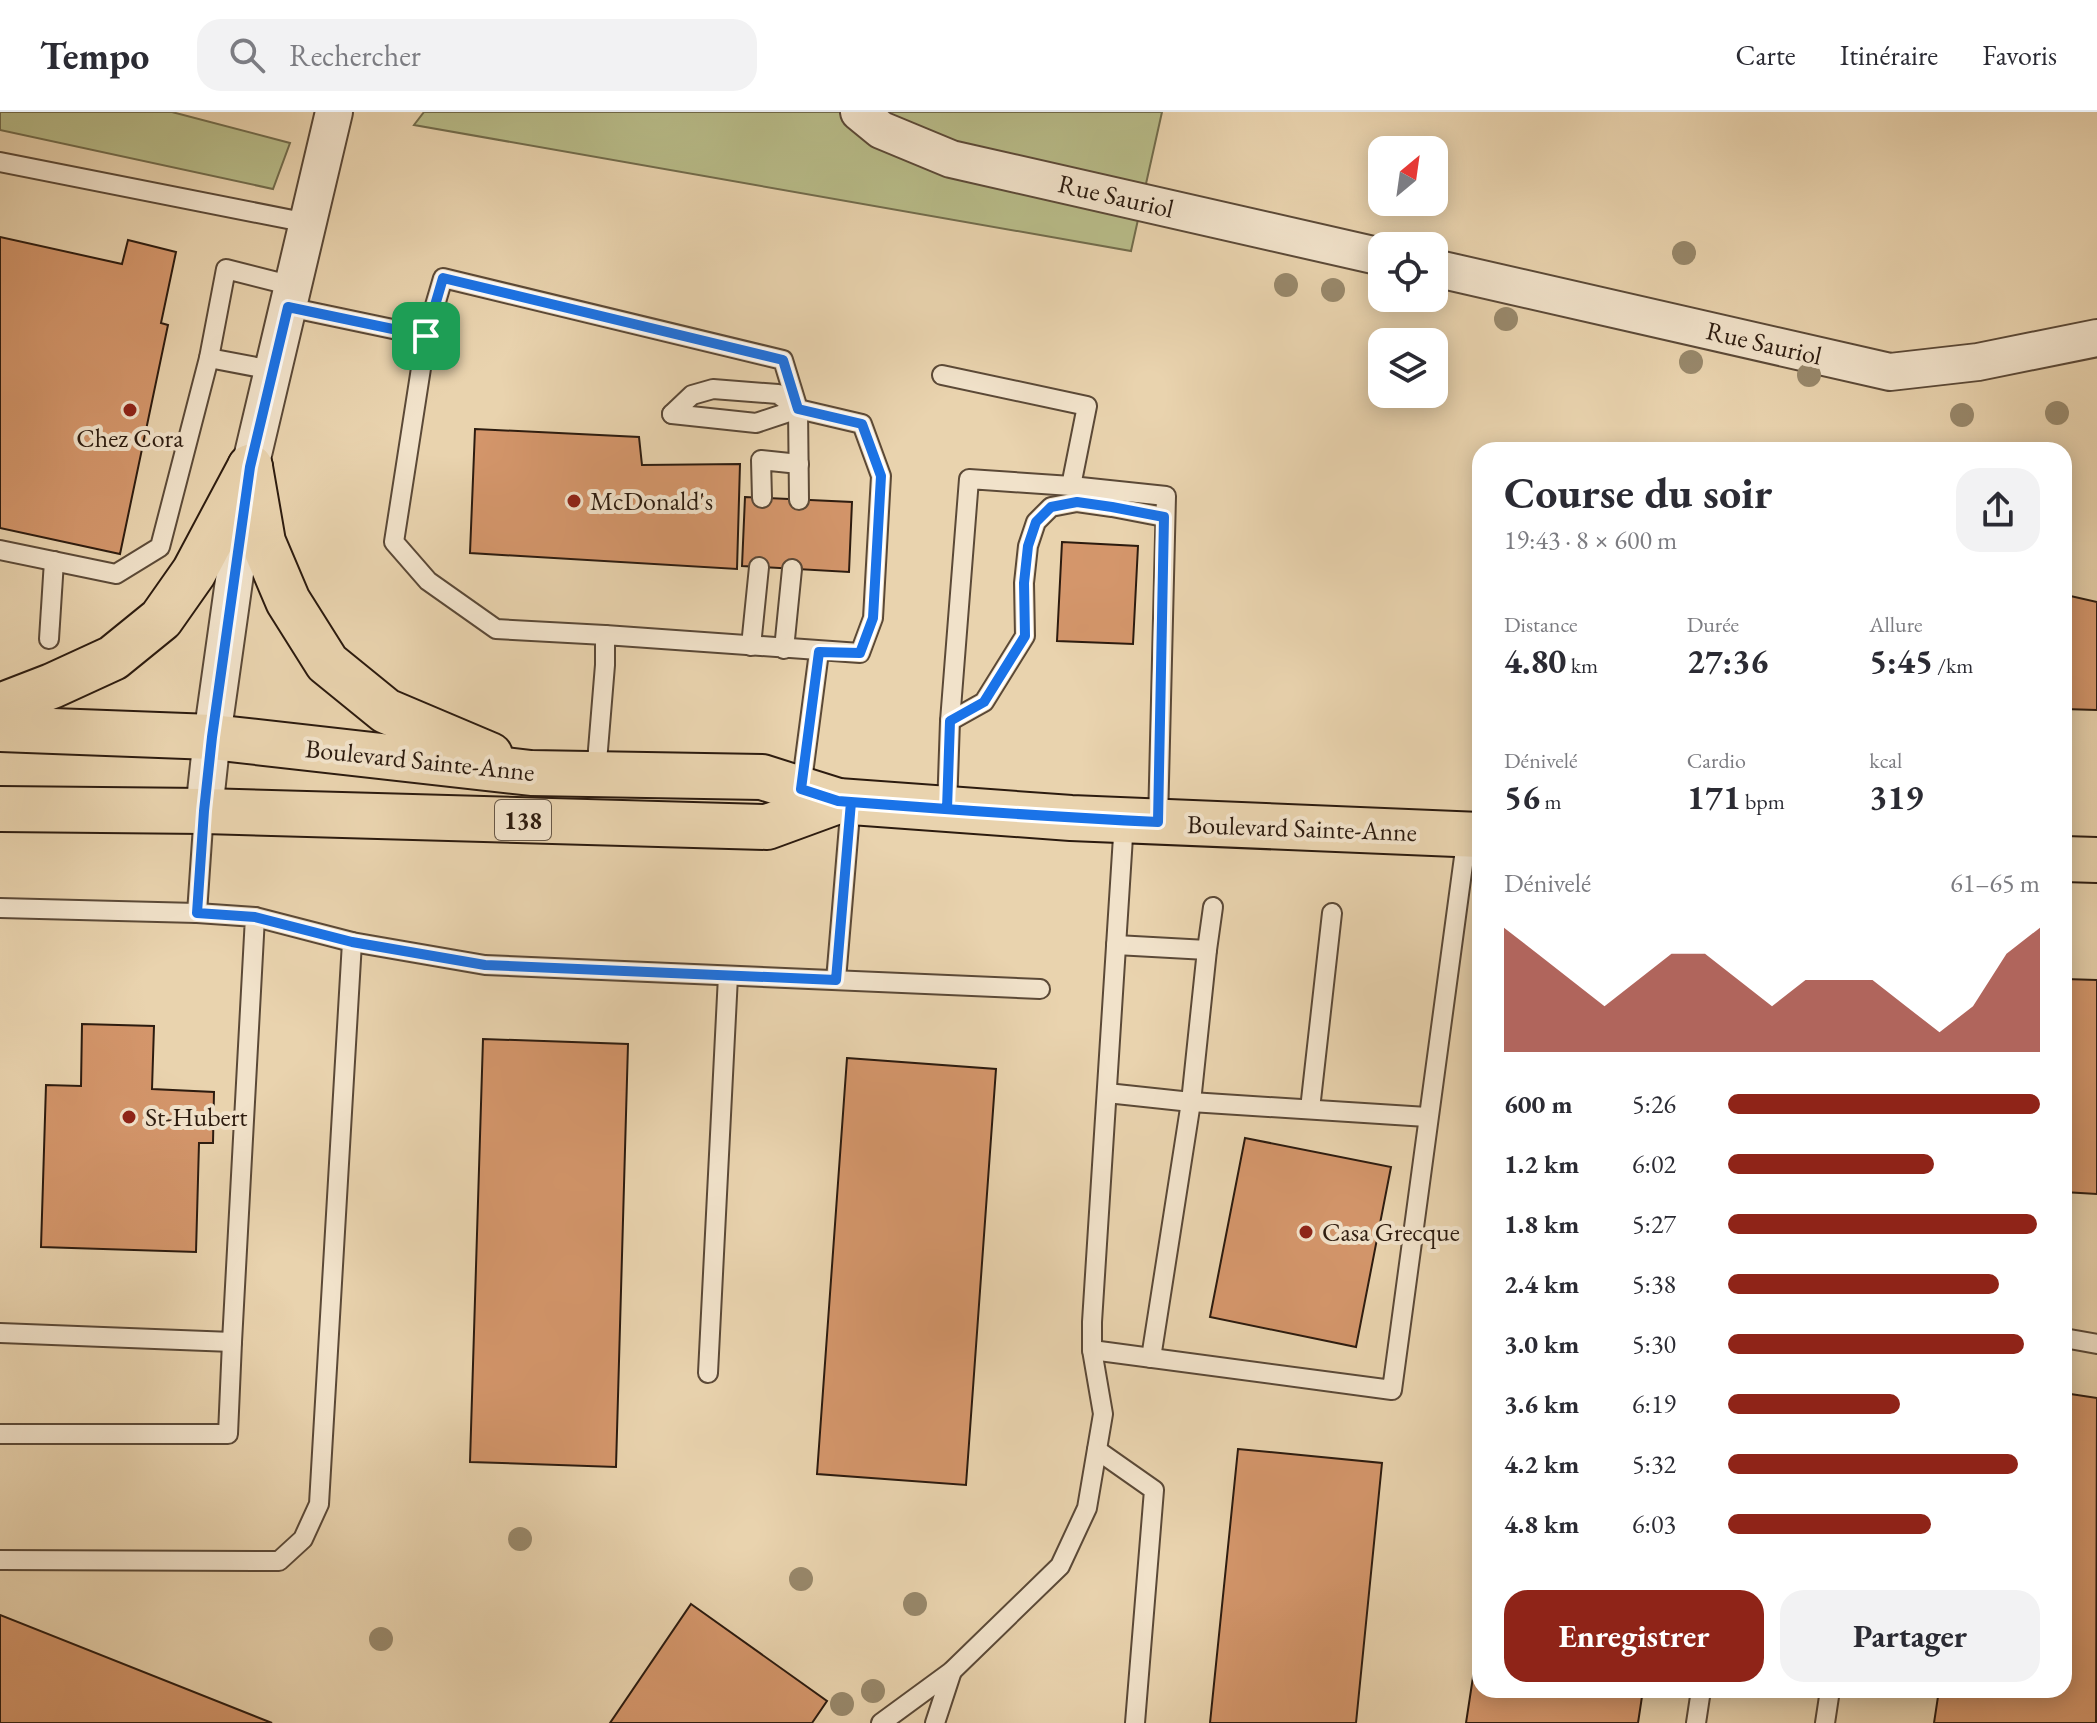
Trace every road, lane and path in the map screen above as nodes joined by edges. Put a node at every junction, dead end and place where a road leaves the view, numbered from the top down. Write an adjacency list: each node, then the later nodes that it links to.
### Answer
1 (334, 112): 4 (street)
2 (859, 112): 5 (street, Rue Sauriol)
3 (0, 162): 4 (lane)
4 (308, 223): 7 (street)
5 (1368, 254)
6 (1448, 271): 9 (street, Rue Sauriol)
7 (291, 296): 8 (lane); 10 (lane); 11 (street)
8 (426, 336): 13 (lane); 24 (lane)
9 (2097, 338)
10 (209, 358): 11 (lane); 21 (lane)
11 (272, 370): 15 (street)
12 (942, 375): 16 (lane)
13 (798, 409): 13 (lane); 14 (lane); 28 (lane)
14 (799, 464): 17 (lane); 18 (lane)
15 (250, 467): 29 (main road); 32 (street); 33 (main road)
16 (1071, 486): 19 (lane); 30 (lane)
17 (762, 498)
18 (799, 500)
19 (1164, 517): 30 (lane); 39 (lane)
20 (0, 550): 21 (lane)
21 (54, 561): 25 (lane)
22 (759, 567): 26 (lane)
23 (792, 569): 27 (lane)
24 (605, 635): 26 (lane); 34 (lane)
25 (49, 639)
26 (751, 646): 27 (lane)
27 (784, 649): 28 (lane)
28 (819, 652): 35 (lane)
29 (0, 706)
30 (950, 721): 37 (lane)
31 (0, 729): 32 (main road, Boulevard Sainte-Anne / 138)
32 (212, 737): 33 (main road, Boulevard Sainte-Anne / 138); 38 (street)
33 (531, 773): 34 (main road, Boulevard Sainte-Anne / 138)
34 (596, 774): 35 (main road, Boulevard Sainte-Anne / 138)
35 (830, 797): 37 (main road, Boulevard Sainte-Anne / 138); 38 (main road, Boulevard Sainte-Anne / 138); 53 (lane)
36 (0, 809): 38 (main road, Boulevard Sainte-Anne / 138)
37 (947, 809): 39 (main road, Boulevard Sainte-Anne / 138)
38 (204, 811): 46 (lane)
39 (1141, 822): 40 (main road, Boulevard Sainte-Anne / 138); 50 (lane)
40 (1472, 835)
41 (1472, 841): 58 (lane)
42 (2072, 859): 43 (main road)
43 (2097, 860)
44 (1213, 907): 51 (lane)
45 (0, 908): 46 (lane)
46 (197, 913): 48 (lane)
47 (1332, 913): 57 (lane)
48 (255, 917): 49 (lane); 61 (lane)
49 (352, 942): 52 (lane); 68 (lane)
50 (1116, 945): 51 (lane); 55 (lane)
51 (1207, 950): 56 (lane)
52 (728, 976): 53 (lane); 65 (lane)
53 (836, 980): 54 (lane)
54 (1040, 989)
55 (1107, 1093): 56 (lane); 63 (lane)
56 (1191, 1102): 57 (lane); 64 (lane)
57 (1310, 1109): 58 (lane)
58 (1427, 1117): 64 (lane)
59 (0, 1333): 61 (lane)
60 (2072, 1339): 62 (lane)
61 (232, 1342): 66 (lane)
62 (2097, 1344)
63 (1092, 1350): 64 (lane); 67 (lane)
64 (1151, 1358)
65 (708, 1373)
66 (0, 1434)
67 (1097, 1450): 69 (lane); 74 (lane)
68 (0, 1560)
69 (952, 1671): 72 (lane); 73 (lane)
70 (1700, 1698): 75 (lane)
71 (1829, 1698): 76 (lane)
72 (881, 1723)
73 (935, 1723)
74 (1135, 1723)
75 (1696, 1723)
76 (1825, 1723)

